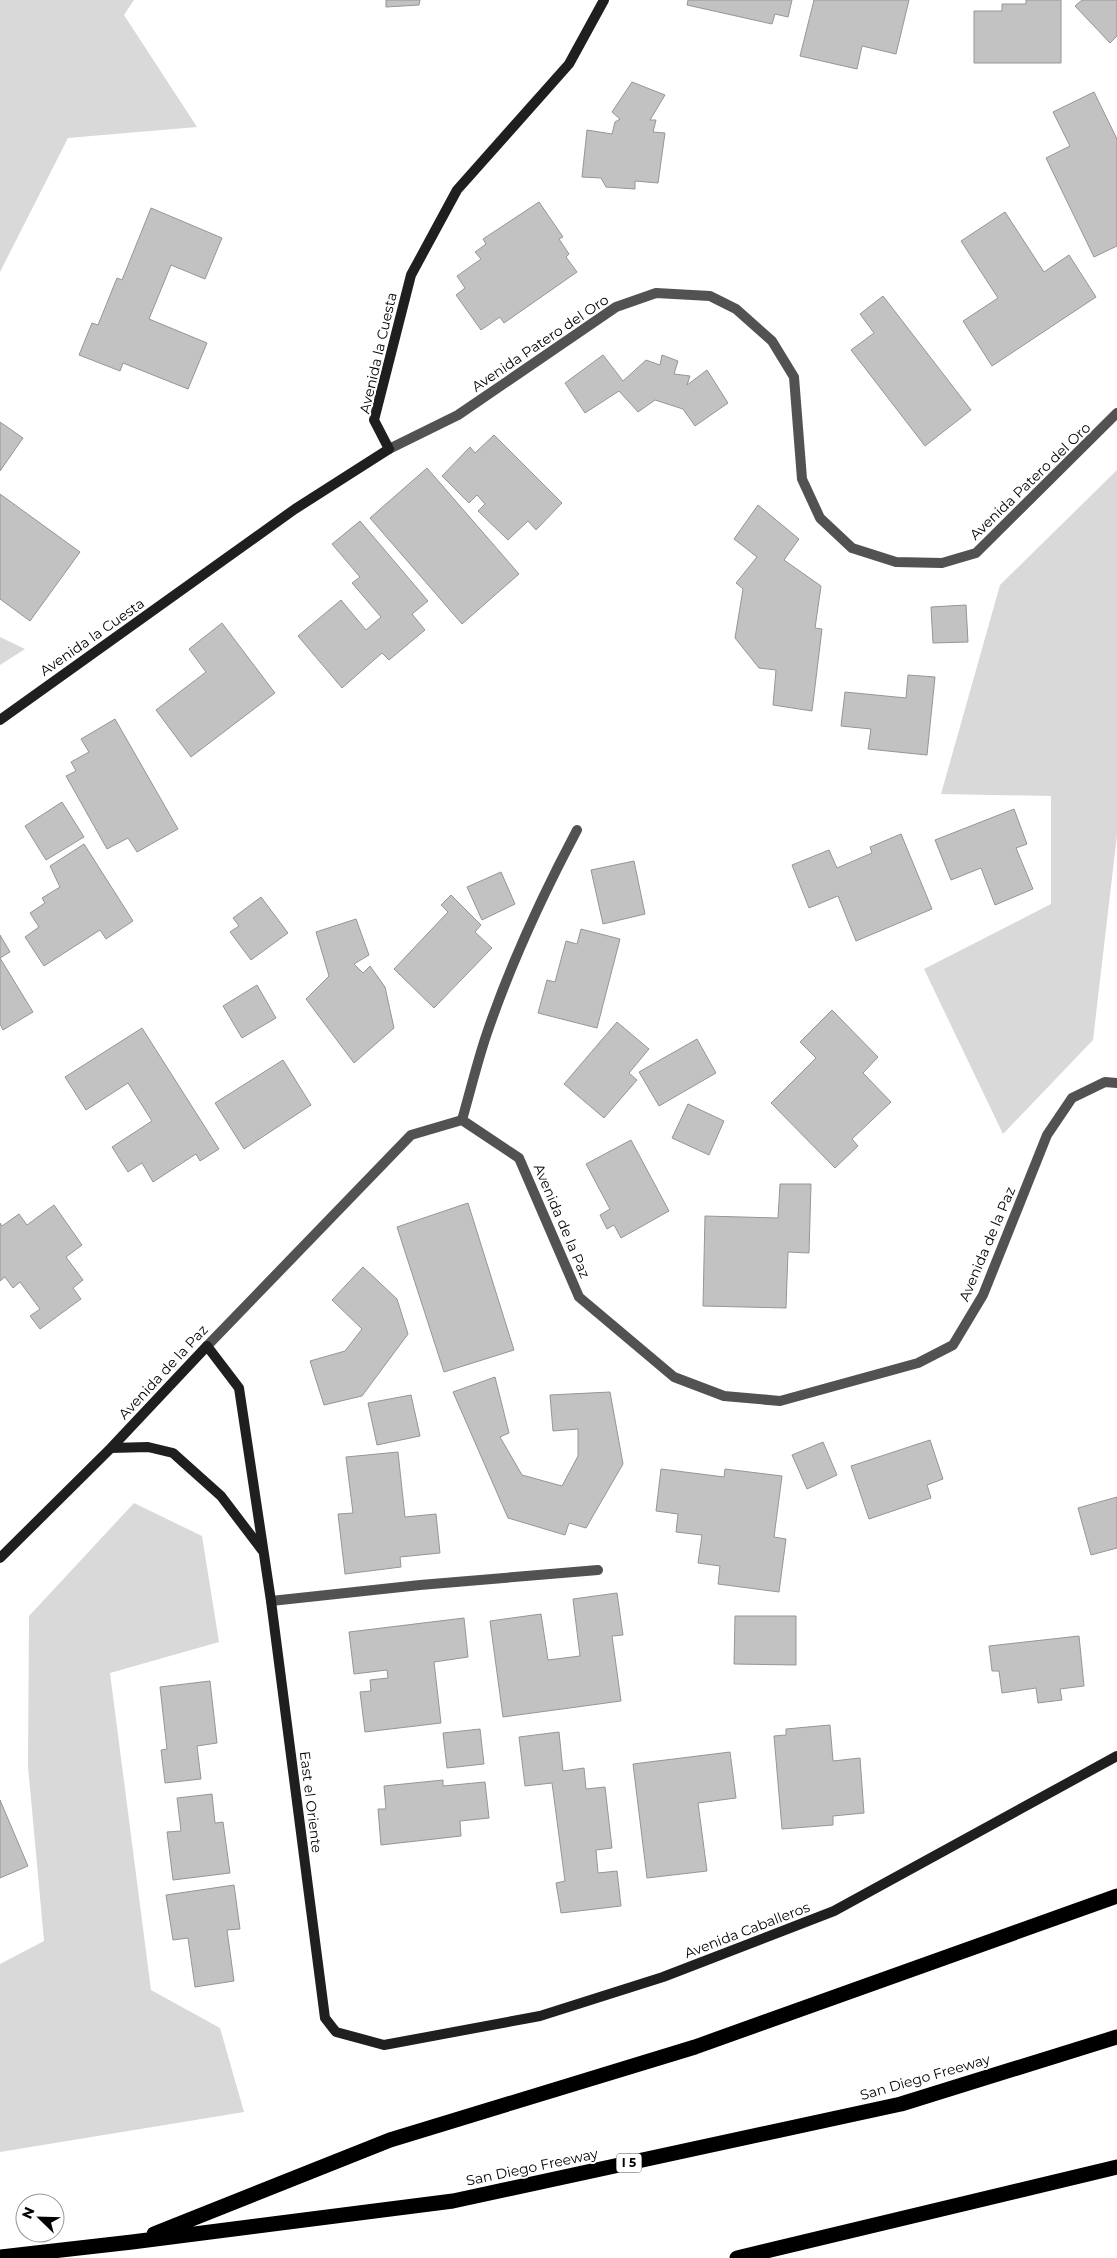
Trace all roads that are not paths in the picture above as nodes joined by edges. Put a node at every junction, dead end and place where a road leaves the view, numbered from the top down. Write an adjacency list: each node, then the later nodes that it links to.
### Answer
1 (604, 0): 3 (street, Avenida la Cuesta)
2 (1117, 413): 3 (street, Avenida Patero del Oro)
3 (389, 449): 4 (street, Avenida la Cuesta)
4 (0, 720)
5 (577, 830): 7 (street)
6 (1117, 1083): 7 (street, Avenida de la Paz)
7 (462, 1120): 8 (street, Avenida de la Paz)
8 (207, 1346): 9 (street, Avenida de la Paz); 10 (street, East el Oriente)
9 (111, 1448): 10 (street, East el Oriente); 11 (street, Avenida de la Paz)
10 (263, 1551): 13 (street, East el Oriente)
11 (0, 1558)
12 (598, 1570): 13 (street)
13 (271, 1601): 17 (street, East el Oriente)
14 (1117, 1756): 17 (street, Avenida Caballeros)
15 (1117, 1896): 19 (highway)
16 (1117, 2037): 19 (highway, San Diego Freeway / I 5)
17 (356, 2039)
18 (1117, 2167): 21 (highway)
19 (132, 2242): 20 (highway, San Diego Freeway / I 5)
20 (0, 2257)
21 (737, 2258)

